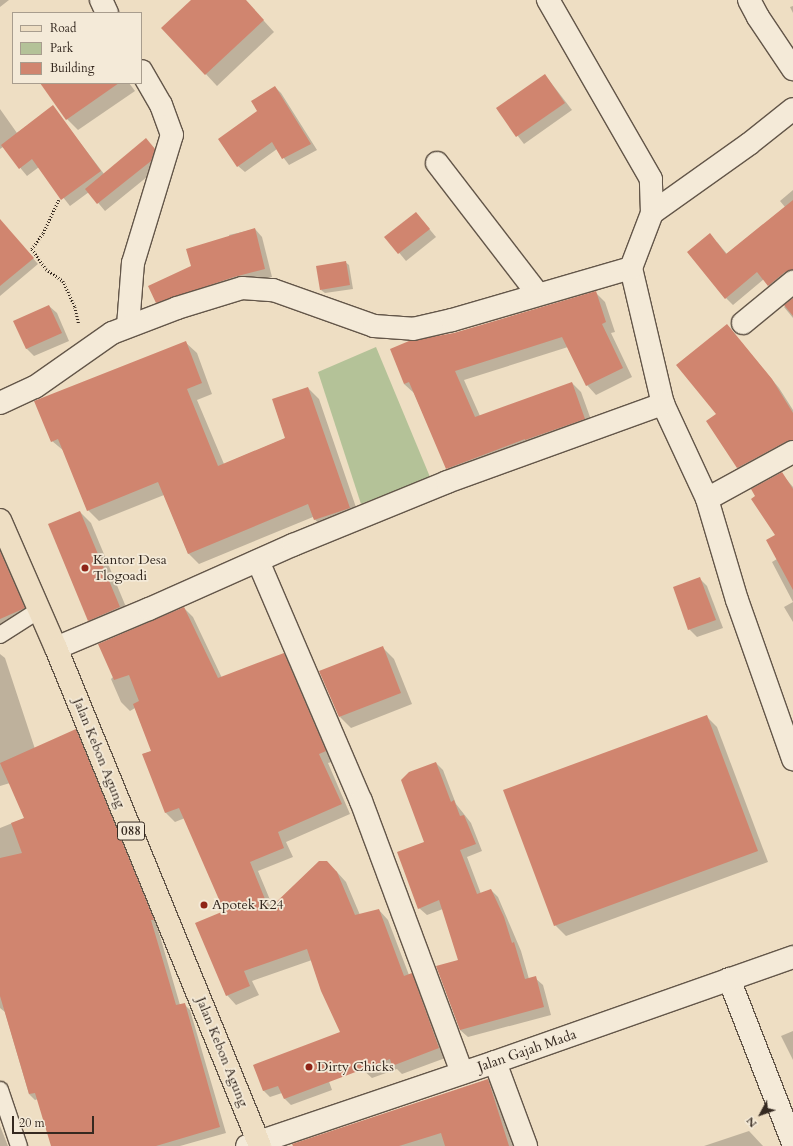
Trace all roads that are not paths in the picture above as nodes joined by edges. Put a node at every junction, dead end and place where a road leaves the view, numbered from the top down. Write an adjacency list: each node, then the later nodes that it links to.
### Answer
1 (101, 0): 4 (street)
2 (548, 0): 9 (street)
3 (749, 0): 5 (street)
4 (107, 12)
5 (793, 69)
6 (142, 73): 14 (street)
7 (793, 109): 9 (street)
8 (437, 163): 12 (street)
9 (652, 213): 10 (street)
10 (631, 268): 12 (street); 16 (street)
11 (793, 282): 13 (street)
12 (538, 294): 14 (street)
13 (743, 324)
14 (128, 326): 15 (street)
15 (0, 403)
16 (663, 404): 18 (street); 20 (street)
17 (793, 452): 18 (street)
18 (707, 499): 24 (street)
19 (0, 520): 21 (main road, Jalan Kebon Agung / 088)
20 (258, 561): 23 (street); 28 (street)
21 (39, 610): 22 (lane); 23 (main road, Jalan Kebon Agung / 088)
22 (0, 635)
23 (56, 648): 31 (main road, Jalan Kebon Agung / 088)
24 (791, 746)
25 (793, 957): 26 (street, Jalan Gajah Mada)
26 (729, 980): 27 (street, Jalan Gajah Mada); 30 (street)
27 (495, 1062): 28 (street, Jalan Gajah Mada); 33 (street)
28 (462, 1073): 31 (street, Jalan Gajah Mada)
29 (0, 1090): 32 (lane)
30 (791, 1130)
31 (256, 1145)
32 (19, 1146)
33 (526, 1146)

